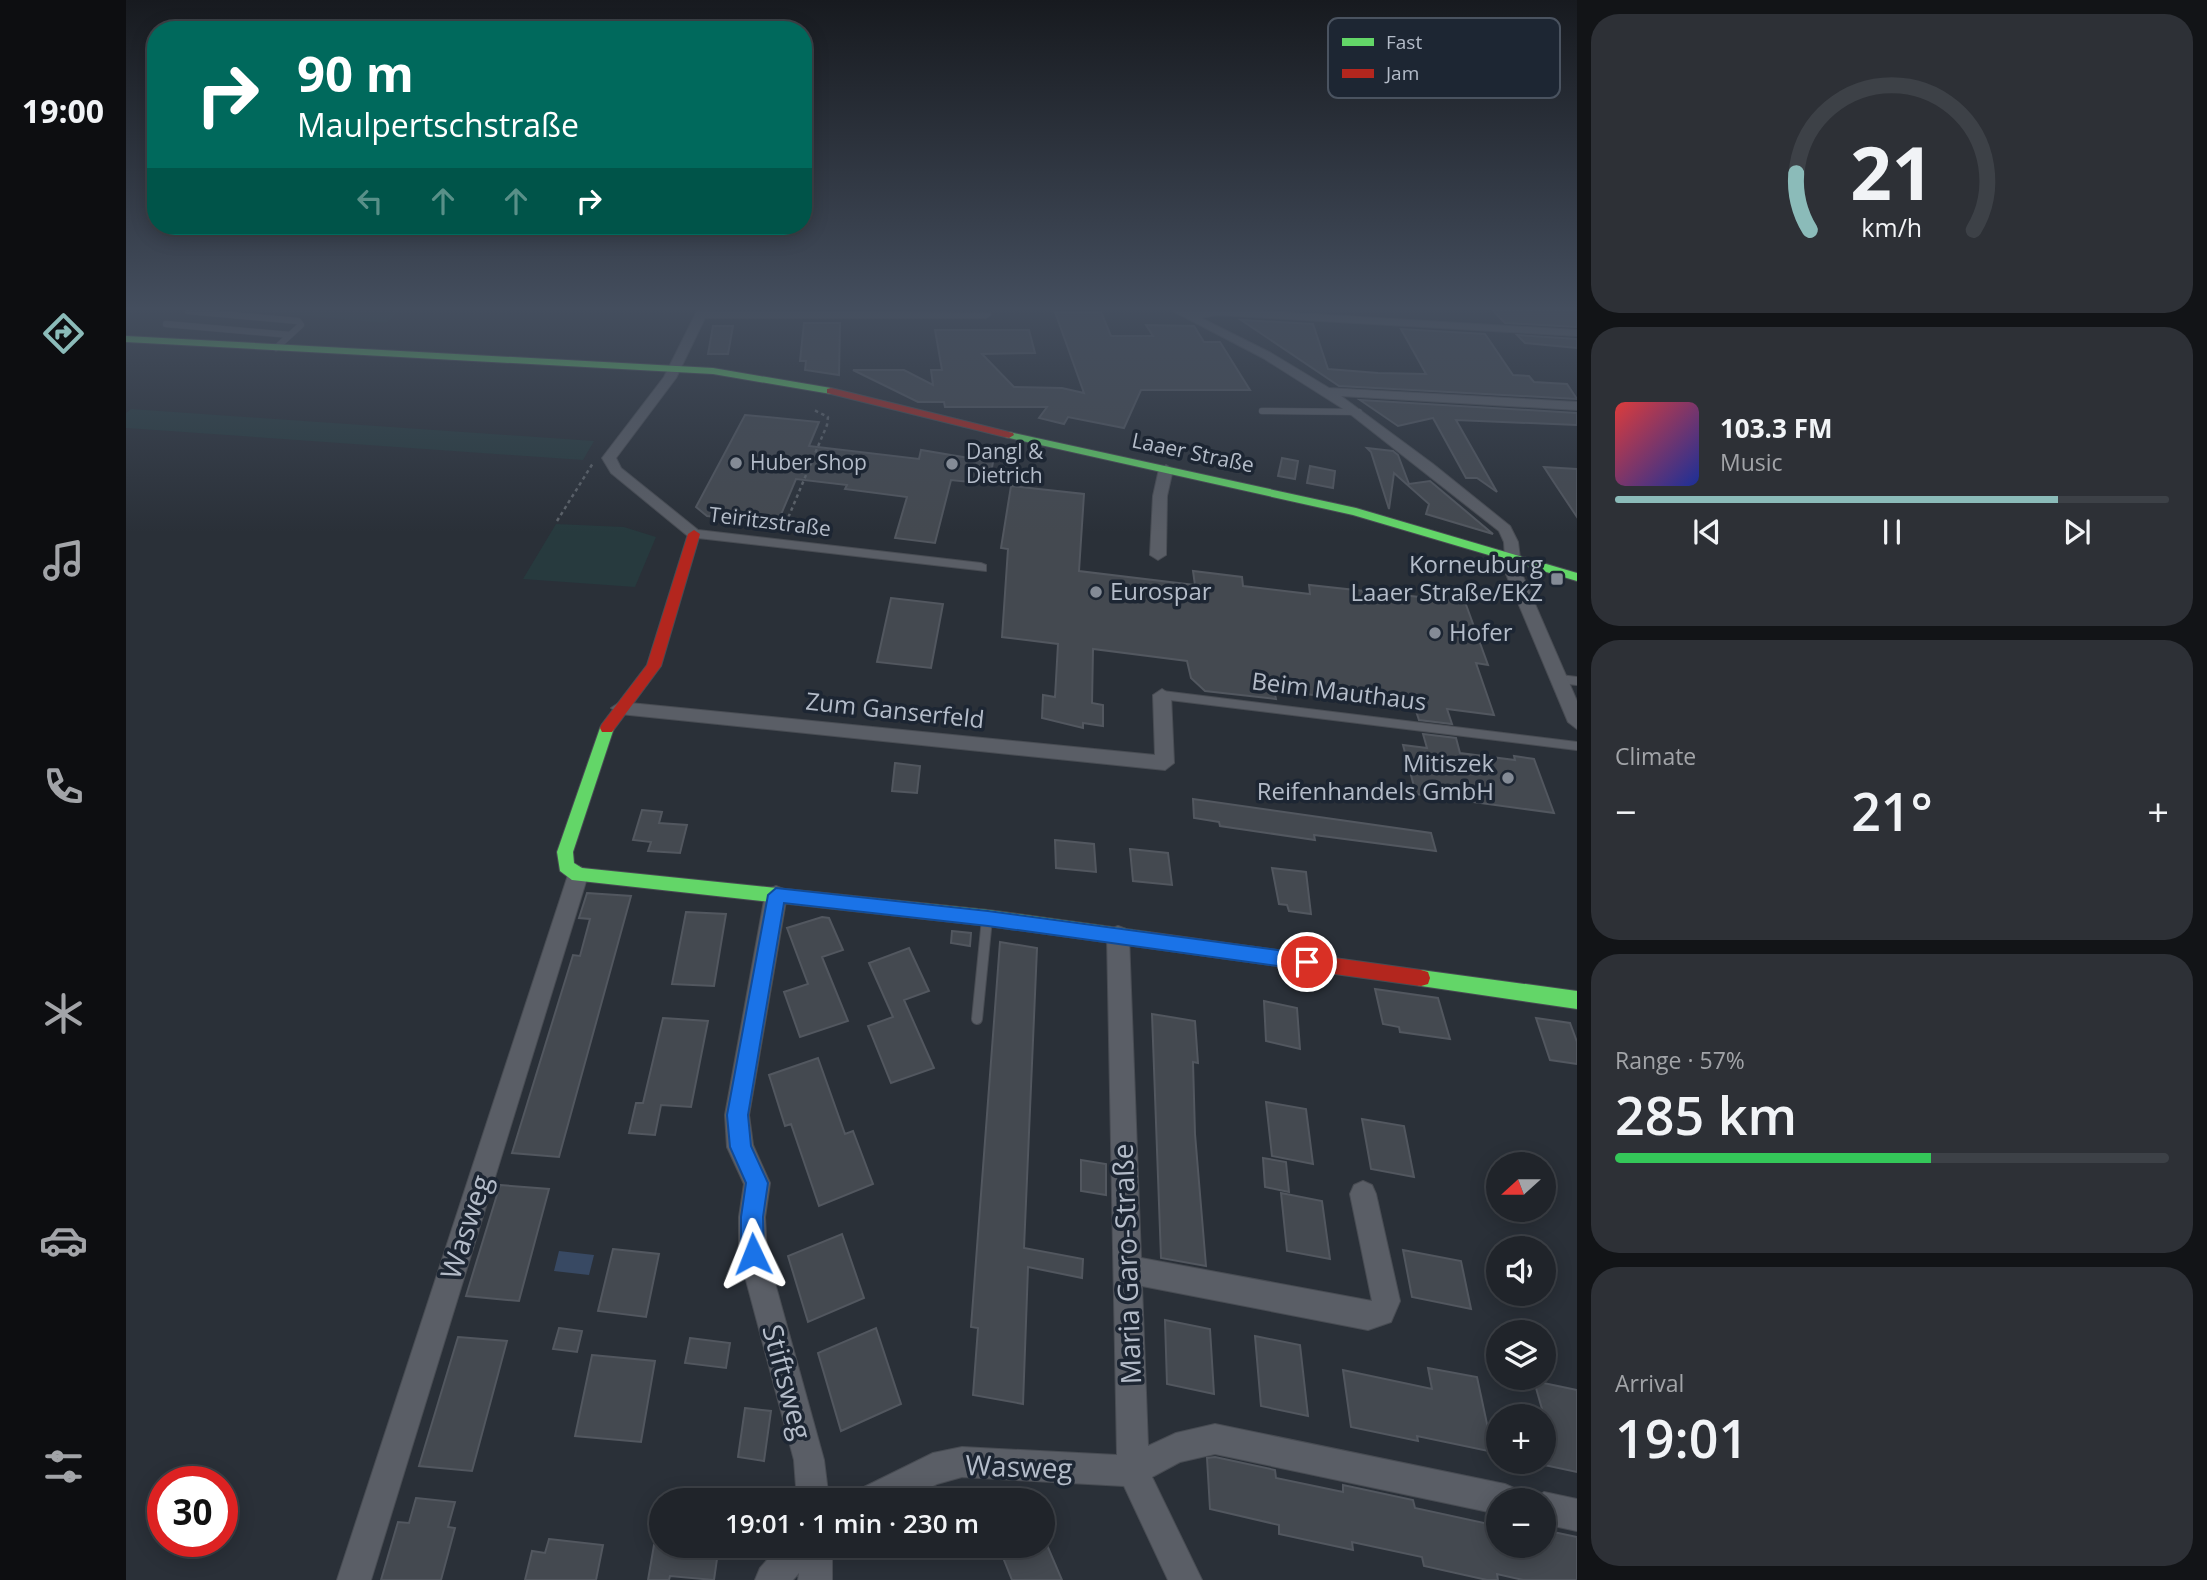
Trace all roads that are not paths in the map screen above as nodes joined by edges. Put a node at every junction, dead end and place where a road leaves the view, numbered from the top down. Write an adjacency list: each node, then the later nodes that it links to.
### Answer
1 (665, 385): 9 (street, Teiritzstraße)
2 (801, 385): 8 (street, Laaer Straße)
3 (1316, 385): 4 (street)
4 (1328, 392): 5 (street); 7 (street)
5 (1577, 406)
6 (1262, 411): 7 (lane)
7 (1359, 412): 11 (street)
8 (1166, 469): 10 (street); 11 (street, Laaer Straße)
9 (694, 534): 12 (street, Teiritzstraße); 16 (street)
10 (1158, 555)
11 (1514, 556): 13 (street, Laaer Straße); 14 (street)
12 (981, 568)
13 (1577, 577)
14 (1568, 680): 17 (street)
15 (1162, 695): 18 (lane, Beim Mauthaus); 19 (street, Beim Mauthaus)
16 (620, 708): 19 (street, Zum Ganserfeld); 20 (street)
17 (1577, 722)
18 (1577, 746)
19 (1165, 763)
20 (578, 875): 21 (street); 36 (street, Wasweg)
21 (776, 895): 22 (street); 29 (street, Stiftsweg)
22 (988, 918): 23 (street); 25 (lane)
23 (1118, 936): 24 (street); 27 (street, Maria Garo-Straße)
24 (1577, 1000)
25 (977, 1019)
26 (1363, 1194): 27 (street)
27 (1128, 1269): 28 (street, Maria Garo-Straße)
28 (1133, 1471): 30 (street, Wasweg); 31 (street); 39 (street, Maria Garo-Straße)
29 (812, 1488)
30 (895, 1488)
31 (1486, 1496)
32 (1556, 1511): 33 (street)
33 (1577, 1515)
34 (790, 1558): 37 (street)
35 (816, 1558): 38 (street)
36 (354, 1580)
37 (772, 1580)
38 (815, 1580)
39 (1185, 1580)

